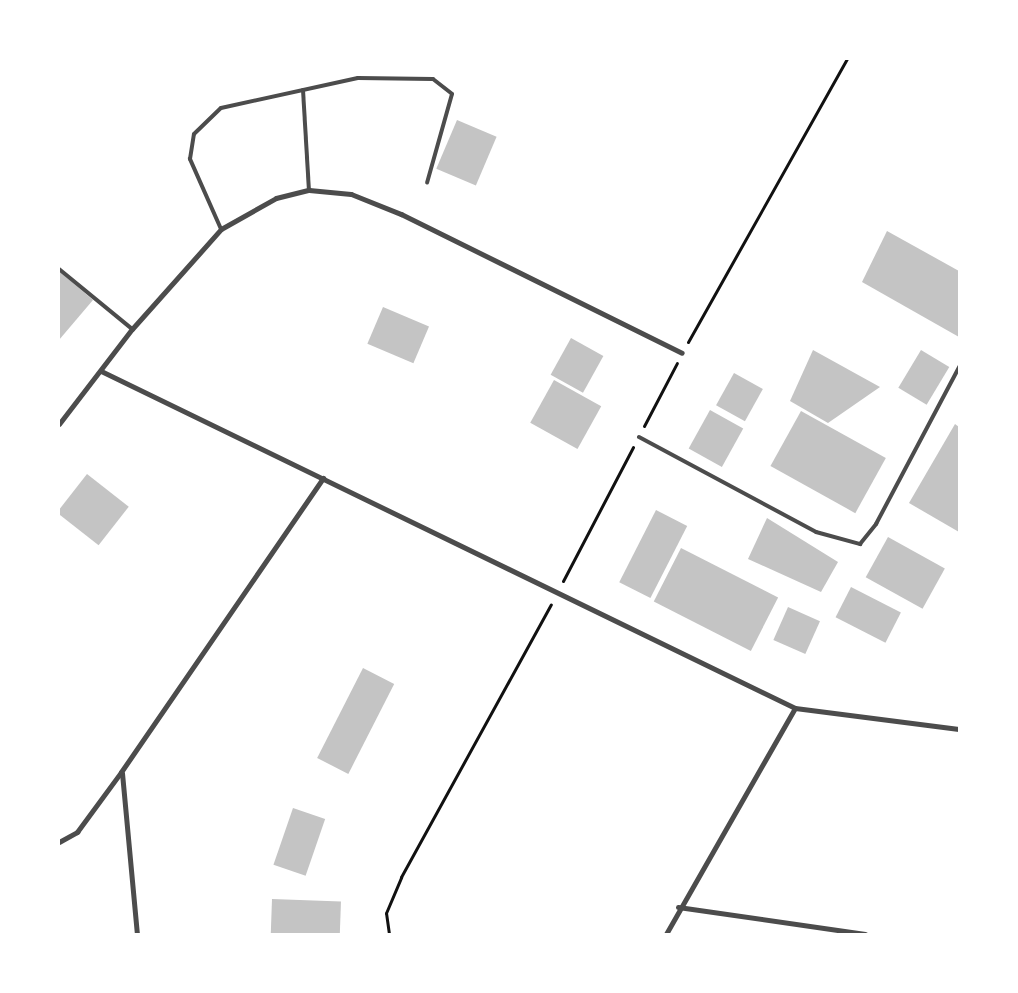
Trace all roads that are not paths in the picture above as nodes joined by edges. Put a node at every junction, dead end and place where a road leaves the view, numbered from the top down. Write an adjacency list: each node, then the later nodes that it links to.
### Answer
1 (303, 90): 2 (lane); 3 (lane); 4 (lane)
2 (427, 183)
3 (309, 190): 4 (street); 7 (street)
4 (221, 229): 6 (street)
5 (59, 269): 6 (lane)
6 (132, 329): 9 (street)
7 (682, 353)
8 (959, 368): 11 (lane)
9 (101, 371): 10 (street); 12 (street)
10 (59, 424)
11 (639, 437)
12 (323, 478): 13 (street); 15 (street)
13 (795, 708): 14 (street); 17 (street)
14 (959, 729)
15 (122, 772): 16 (street); 18 (street)
16 (59, 842)
17 (678, 908): 19 (street); 20 (street)
18 (137, 934)
19 (666, 934)
20 (865, 934)

